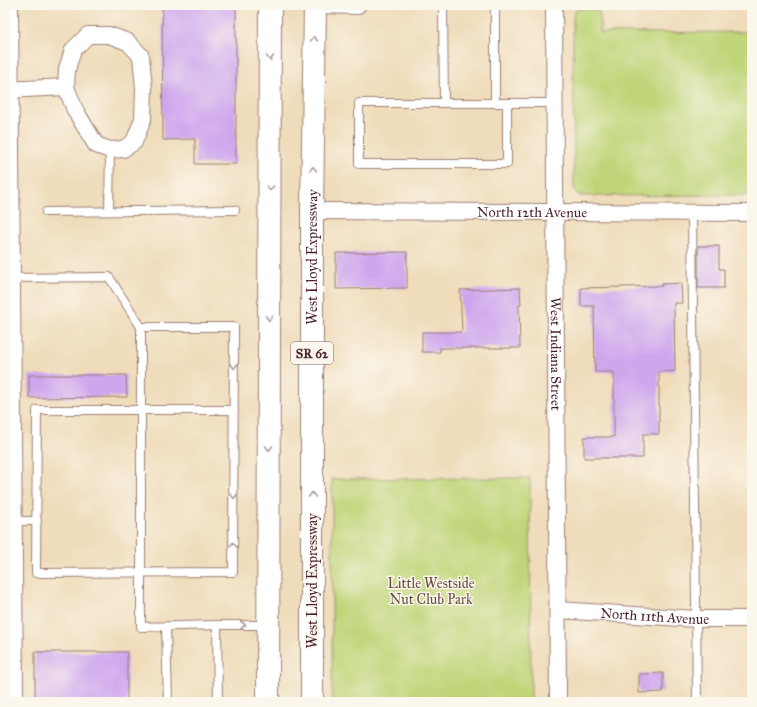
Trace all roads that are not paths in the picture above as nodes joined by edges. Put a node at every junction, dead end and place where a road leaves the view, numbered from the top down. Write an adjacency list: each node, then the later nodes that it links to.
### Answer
1 (7, 5): 9 (main road)
2 (270, 5): 35 (main road, one-way to 35)
3 (363, 5): 7 (lane)
4 (443, 5): 10 (lane)
5 (495, 5): 11 (lane)
6 (554, 5): 13 (street, West Indiana Street)
7 (315, 7): 17 (main road, West Lloyd Expressway / SR 62, one-way to 7)
8 (66, 87): 9 (street); 14 (street); 14 (street)
9 (7, 90): 15 (main road)
10 (444, 103): 11 (lane); 12 (lane)
11 (495, 103): 12 (lane)
12 (507, 104): 13 (lane)
13 (555, 104): 21 (street, West Indiana Street)
14 (110, 150): 18 (lane)
15 (7, 210): 23 (main road)
16 (235, 210): 18 (lane)
17 (312, 210): 21 (street, North 12th Avenue); 41 (main road, West Lloyd Expressway / SR 62, one-way to 17)
18 (109, 211): 19 (lane)
19 (46, 212)
20 (752, 212): 22 (street, North 12th Avenue)
21 (556, 213): 22 (street, North 12th Avenue); 31 (street, West Indiana Street)
22 (692, 213): 32 (lane)
23 (10, 278): 24 (lane); 27 (main road)
24 (141, 327): 25 (lane); 26 (lane, one-way to 26)
25 (141, 410): 26 (lane); 28 (lane); 29 (lane)
26 (234, 410): 29 (lane)
27 (11, 521): 28 (lane); 30 (main road)
28 (37, 521): 29 (lane)
29 (141, 572): 36 (lane)
30 (8, 605): 37 (main road)
31 (558, 610): 32 (street, North 11th Avenue); 42 (street, West Indiana Street)
32 (696, 619): 33 (street, North 11th Avenue); 43 (lane)
33 (752, 619)
34 (217, 625): 35 (lane, one-way to 35); 36 (lane); 39 (lane)
35 (268, 625): 40 (main road)
36 (166, 627): 38 (lane)
37 (12, 702)
38 (168, 702)
39 (218, 702)
40 (268, 702)
41 (312, 702)
42 (558, 702)
43 (697, 702)

